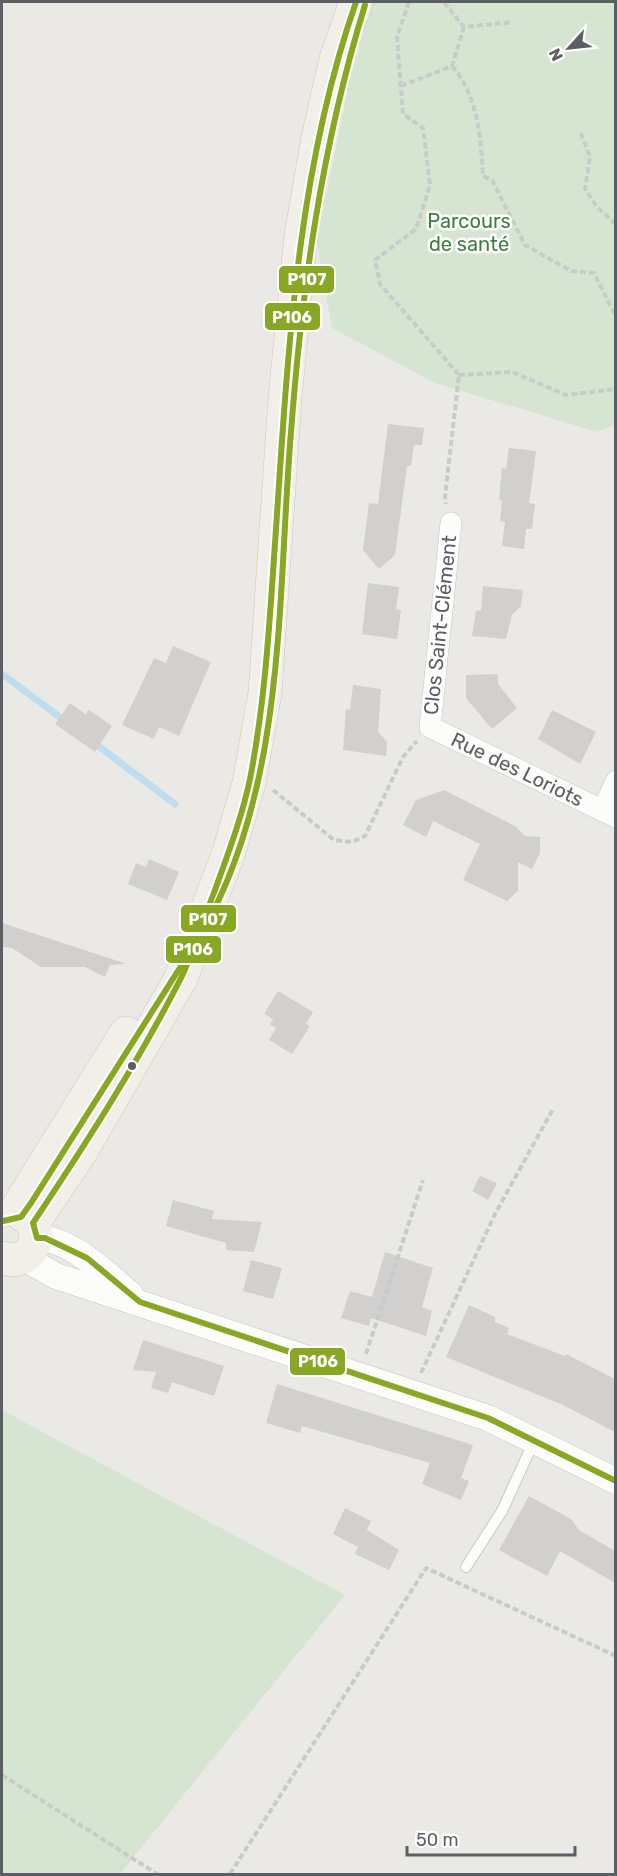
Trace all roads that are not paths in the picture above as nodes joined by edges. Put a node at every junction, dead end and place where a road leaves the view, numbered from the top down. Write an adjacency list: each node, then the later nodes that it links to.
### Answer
1 (356, 2): 6 (main road)
2 (451, 523): 3 (street, Clos Saint-Clément)
3 (430, 727): 5 (street, Rue des Loriots)
4 (615, 781): 5 (street, Rue des Loriots)
5 (609, 813)
6 (15, 1241): 7 (street); 7 (street)
7 (140, 1302): 8 (street)
8 (534, 1441): 9 (street); 10 (lane)
9 (615, 1481)
10 (466, 1567)

